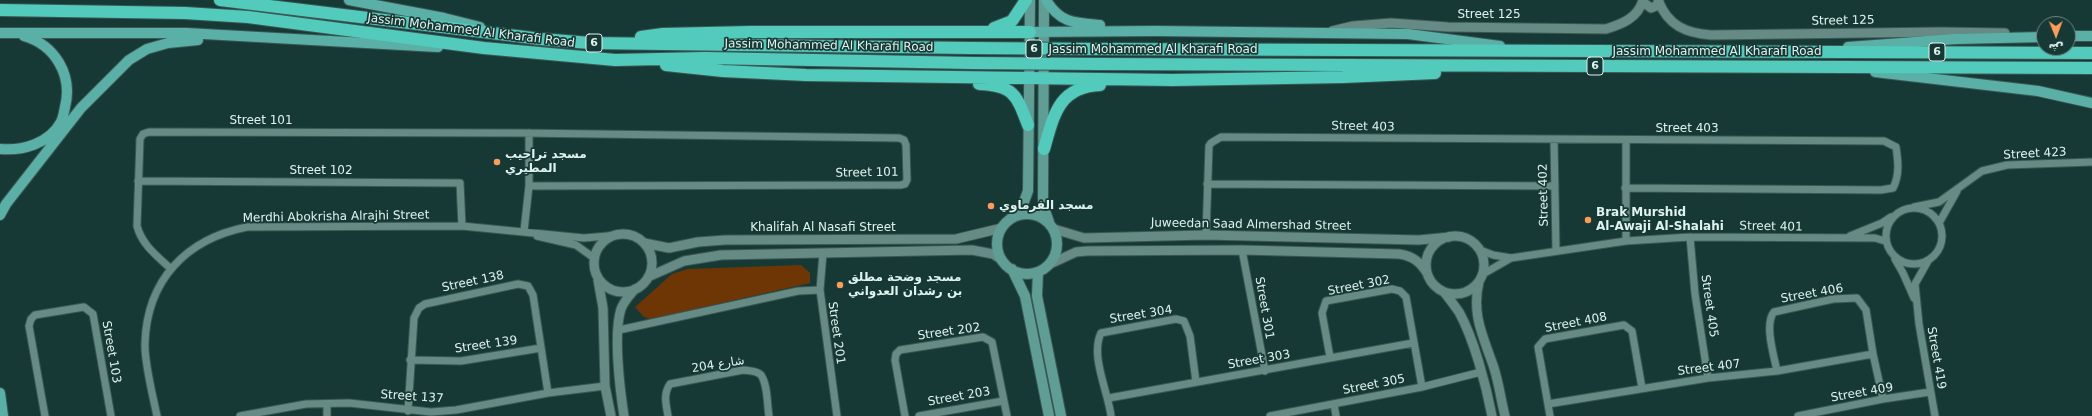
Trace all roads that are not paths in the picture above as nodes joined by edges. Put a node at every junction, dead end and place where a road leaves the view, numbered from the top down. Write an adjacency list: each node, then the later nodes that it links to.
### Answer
1 (220, 0): 15 (highway, Jassim Mohammed Al Kharafi Road / 6)
2 (349, 0): 15 (main road)
3 (1026, 0): 9 (highway)
4 (1030, 0): 11 (main road)
5 (1045, 0): 10 (main road); 12 (main road)
6 (1643, 1): 7 (street); 14 (street, Street 125)
7 (1659, 1): 16 (street, Street 125)
8 (0, 10): 22 (highway, Jassim Mohammed Al Kharafi Road / 6)
9 (976, 31): 11 (highway); 21 (highway)
10 (1156, 31): 12 (main road); 14 (main road)
11 (1030, 32): 12 (main road); 31 (main road)
12 (1044, 32): 32 (main road)
13 (2, 33): 20 (main road); 39 (main road)
14 (1323, 33): 23 (main road)
15 (511, 35): 21 (highway, Jassim Mohammed Al Kharafi Road / 6)
16 (2036, 36)
17 (2036, 36): 24 (main road)
18 (2076, 36): 19 (main road)
19 (2092, 36)
20 (304, 40): 22 (main road); 49 (main road)
21 (590, 43): 23 (highway, Jassim Mohammed Al Kharafi Road / 6, bridge)
22 (484, 48): 26 (highway, Jassim Mohammed Al Kharafi Road / 6)
23 (1540, 51): 24 (highway, Jassim Mohammed Al Kharafi Road / 6)
24 (1781, 52): 25 (highway, Jassim Mohammed Al Kharafi Road / 6)
25 (2092, 53)
26 (615, 60): 27 (highway, Jassim Mohammed Al Kharafi Road / 6, bridge); 30 (highway)
27 (1557, 66): 28 (highway, Jassim Mohammed Al Kharafi Road / 6); 33 (highway)
28 (1836, 67): 29 (highway, Jassim Mohammed Al Kharafi Road / 6); 34 (main road)
29 (2092, 68)
30 (852, 75): 31 (highway); 35 (highway)
31 (1029, 78): 32 (highway); 35 (main road)
32 (1044, 78): 33 (highway); 40 (main road)
33 (1173, 80): 40 (highway)
34 (2092, 104)
35 (1028, 126): 51 (main road)
36 (529, 133): 42 (street, Street 101); 44 (street); 44 (street, Street 101)
37 (1554, 140): 38 (street, Street 403); 43 (street, Street 403); 45 (street, Street 402)
38 (1626, 140): 47 (street); 47 (street, Street 403)
39 (0, 149)
40 (1044, 149): 54 (main road)
41 (2092, 162): 46 (street, Street 423)
42 (138, 181): 53 (street, Street 102); 79 (street, Street 101)
43 (1207, 184): 45 (street); 58 (street, Street 403)
44 (529, 186): 56 (street)
45 (1555, 186): 69 (street, Street 402)
46 (1960, 186): 48 (street, Street 423); 52 (street, Street 423)
47 (1625, 188): 64 (street)
48 (1914, 207): 50 (street); 52 (street)
49 (0, 215)
50 (1893, 216): 61 (street, Street 401); 65 (street)
51 (1014, 217): 54 (main road); 55 (main road)
52 (1939, 223): 77 (street)
53 (462, 226): 56 (street, Merdhi Abokrisha Alrajhi Street); 79 (street, Merdhi Abokrisha Alrajhi Street)
54 (1051, 226): 58 (street, Juweedan Saad Almershad Street); 78 (main road)
55 (1002, 228): 63 (street, Khalifah Al Nasafi Street); 76 (main road)
56 (524, 231): 57 (street, Merdhi Abokrisha Alrajhi Street); 74 (street, Merdhi Abokrisha Alrajhi Street)
57 (619, 235): 66 (street); 74 (street)
58 (1206, 235): 59 (street, Juweedan Saad Almershad Street)
59 (1450, 237): 68 (street); 82 (street)
60 (1690, 237): 61 (street, Street 401); 64 (street, Street 401); 99 (street, Street 405)
61 (1841, 239): 65 (street, Street 401)
62 (902, 240): 63 (street, Khalifah Al Nasafi Street); 66 (street, Khalifah Al Nasafi Street); 71 (street)
63 (915, 240): 72 (street)
64 (1626, 241): 69 (street, Street 401)
65 (1885, 241): 73 (street)
66 (644, 244): 84 (street)
67 (1242, 250): 78 (street, Juweedan Saad Almershad Street); 82 (street, Juweedan Saad Almershad Street); 96 (street, Street 301)
68 (1480, 250): 75 (street, Street 401); 85 (street)
69 (1556, 250): 75 (street, Street 401)
70 (824, 253): 71 (street, Khalifah Al Nasafi Street); 84 (street, Khalifah Al Nasafi Street); 87 (street, Street 201)
71 (901, 253): 72 (street, Khalifah Al Nasafi Street)
72 (915, 253): 76 (street, Khalifah Al Nasafi Street)
73 (1893, 256): 77 (street); 89 (street, Street 419)
74 (594, 258): 83 (street)
75 (1511, 258): 85 (street, Street 401)
76 (1002, 260): 80 (main road)
77 (1928, 261): 89 (street, Street 419)
78 (1050, 264): 81 (main road)
79 (171, 269): 118 (street, Merdhi Abokrisha Alrajhi Street)
80 (1012, 269): 81 (main road); 129 (main road)
81 (1038, 272): 130 (main road)
82 (1427, 273): 88 (street)
83 (597, 276): 86 (street); 101 (street)
84 (648, 277): 86 (street)
85 (1481, 278): 88 (street); 135 (street)
86 (635, 289): 90 (street)
87 (820, 290): 90 (street); 125 (street, Street 201)
88 (1444, 292): 98 (street)
89 (1916, 304): 104 (street, Street 419)
90 (619, 330): 122 (street)
91 (1413, 343): 94 (street, Street 303); 94 (street, Street 302); 102 (street, Street 302)
92 (541, 348): 95 (street, Street 139); 95 (street, Street 138); 106 (street, Street 138)
93 (1873, 354): 97 (street, Street 407); 97 (street, Street 406); 108 (street, Street 406)
94 (1330, 358): 96 (street, Street 303)
95 (410, 360): 113 (street, Street 138)
96 (1265, 370): 100 (street, Street 303)
97 (1777, 371): 99 (street, Street 407)
98 (1481, 372): 102 (street, Street 305); 134 (street)
99 (1708, 378): 103 (street, Street 407)
100 (1196, 382): 107 (street, Street 303); 107 (street, Street 304)
101 (605, 386): 106 (street, Street 137); 121 (street)
102 (1422, 386): 111 (street, Street 305)
103 (1642, 388): 112 (street, Street 407); 112 (street, Street 408)
104 (1930, 392): 108 (street, Street 409); 138 (street, Street 419)
105 (0, 393): 115 (main road)
106 (548, 393): 114 (street, Street 137)
107 (1109, 398): 131 (street, Street 304)
108 (1883, 399): 137 (street, Street 409)
109 (1003, 400): 126 (street, Street 202); 127 (street, Street 203); 128 (street, Street 202)
110 (327, 404): 113 (street, Street 137); 119 (street, Street 137); 120 (street)
111 (1334, 404): 132 (street, Street 305); 133 (street)
112 (1548, 404): 136 (street, Street 408)
113 (408, 411): 114 (street, Street 137)
114 (456, 413)
115 (3, 416)
116 (45, 416): 117 (street, Street 103)
117 (111, 416)
118 (157, 416)
119 (240, 416)
120 (327, 416)
121 (611, 416)
122 (624, 416)
123 (668, 416): 124 (street, شارع 204)
124 (769, 416)
125 (837, 416)
126 (905, 416)
127 (919, 416)
128 (1007, 416)
129 (1050, 416)
130 (1061, 416)
131 (1111, 416)
132 (1270, 416)
133 (1336, 416)
134 (1492, 416)
135 (1505, 416)
136 (1550, 416)
137 (1798, 416)
138 (1935, 416)

